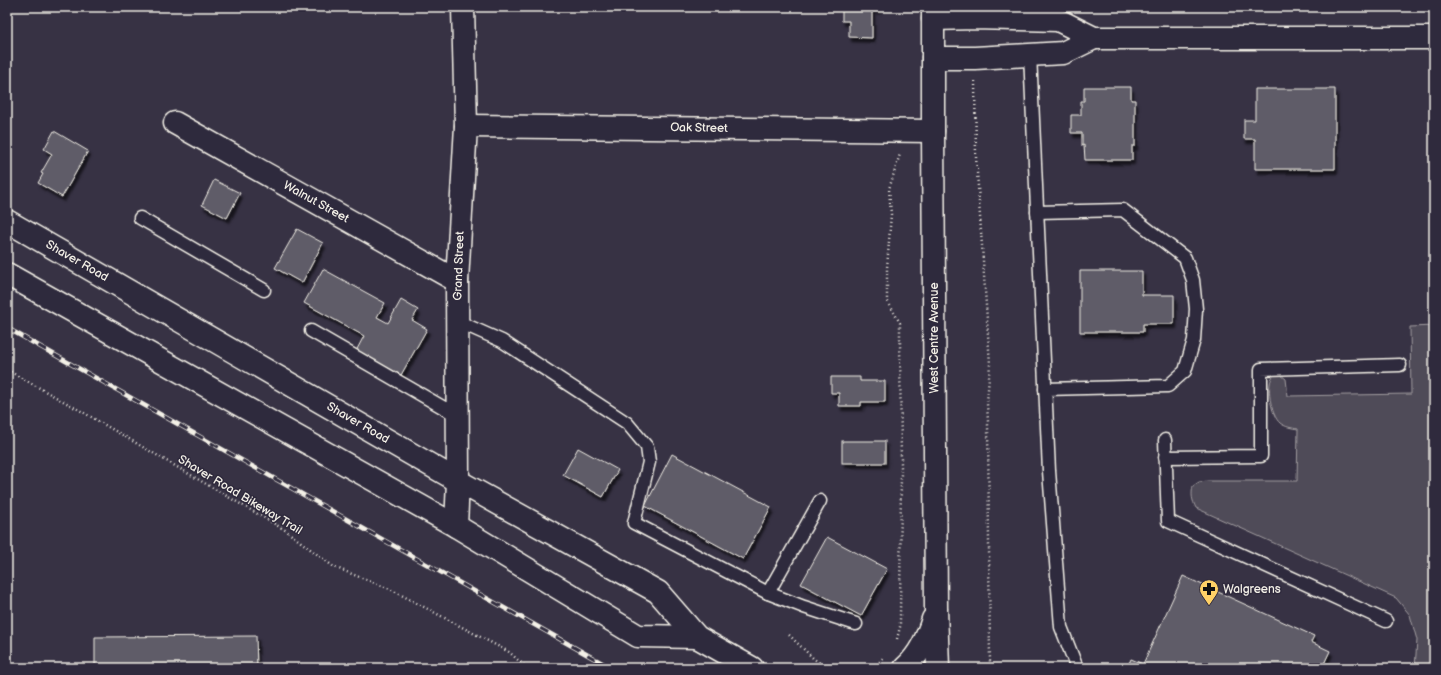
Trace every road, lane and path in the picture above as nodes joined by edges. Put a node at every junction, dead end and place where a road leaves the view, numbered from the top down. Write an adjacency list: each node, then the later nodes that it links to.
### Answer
1 (463, 7): 9 (main road, Grand Street)
2 (933, 13): 3 (main road); 6 (main road, West Centre Avenue)
3 (1094, 38): 4 (main road); 5 (main road)
4 (1434, 38)
5 (1030, 54): 7 (main road); 12 (lane)
6 (933, 58): 7 (main road); 11 (main road, West Centre Avenue)
7 (975, 58): 43 (path)
8 (175, 123): 16 (main road, Walnut Street)
9 (466, 126): 10 (main road, Oak Street); 16 (main road, Grand Street)
10 (902, 130): 11 (main road, Oak Street); 35 (path)
11 (933, 131): 30 (main road, West Centre Avenue)
12 (1037, 212): 22 (lane); 22 (lane)
13 (140, 218): 17 (lane)
14 (7, 221): 26 (main road, Shaver Road)
15 (7, 274): 28 (main road, Shaver Road)
16 (457, 281): 18 (main road, Grand Street)
17 (264, 290)
18 (457, 321): 23 (main road, Grand Street); 29 (lane)
19 (311, 331): 23 (lane)
20 (1400, 365): 25 (lane)
21 (7, 370): 37 (path, Shaver Road Bikeway Trail)
22 (1045, 389): 44 (lane)
23 (458, 416): 26 (main road, Grand Street)
24 (1165, 440): 25 (lane)
25 (1165, 457): 31 (lane)
26 (458, 481): 28 (main road, Grand Street); 34 (main road, Shaver Road)
27 (820, 501): 29 (lane)
28 (456, 526): 34 (main road, Shaver Road)
29 (768, 593): 32 (lane)
30 (936, 609): 41 (main road); 42 (main road, West Centre Avenue)
31 (1386, 621)
32 (856, 624)
33 (789, 635): 39 (path)
34 (697, 637): 38 (main road, Shaver Road)
35 (897, 640)
36 (885, 657): 40 (path)
37 (527, 668)
38 (752, 668)
39 (827, 668)
40 (874, 668)
41 (906, 668)
42 (938, 668)
43 (990, 668)
44 (1077, 668)

